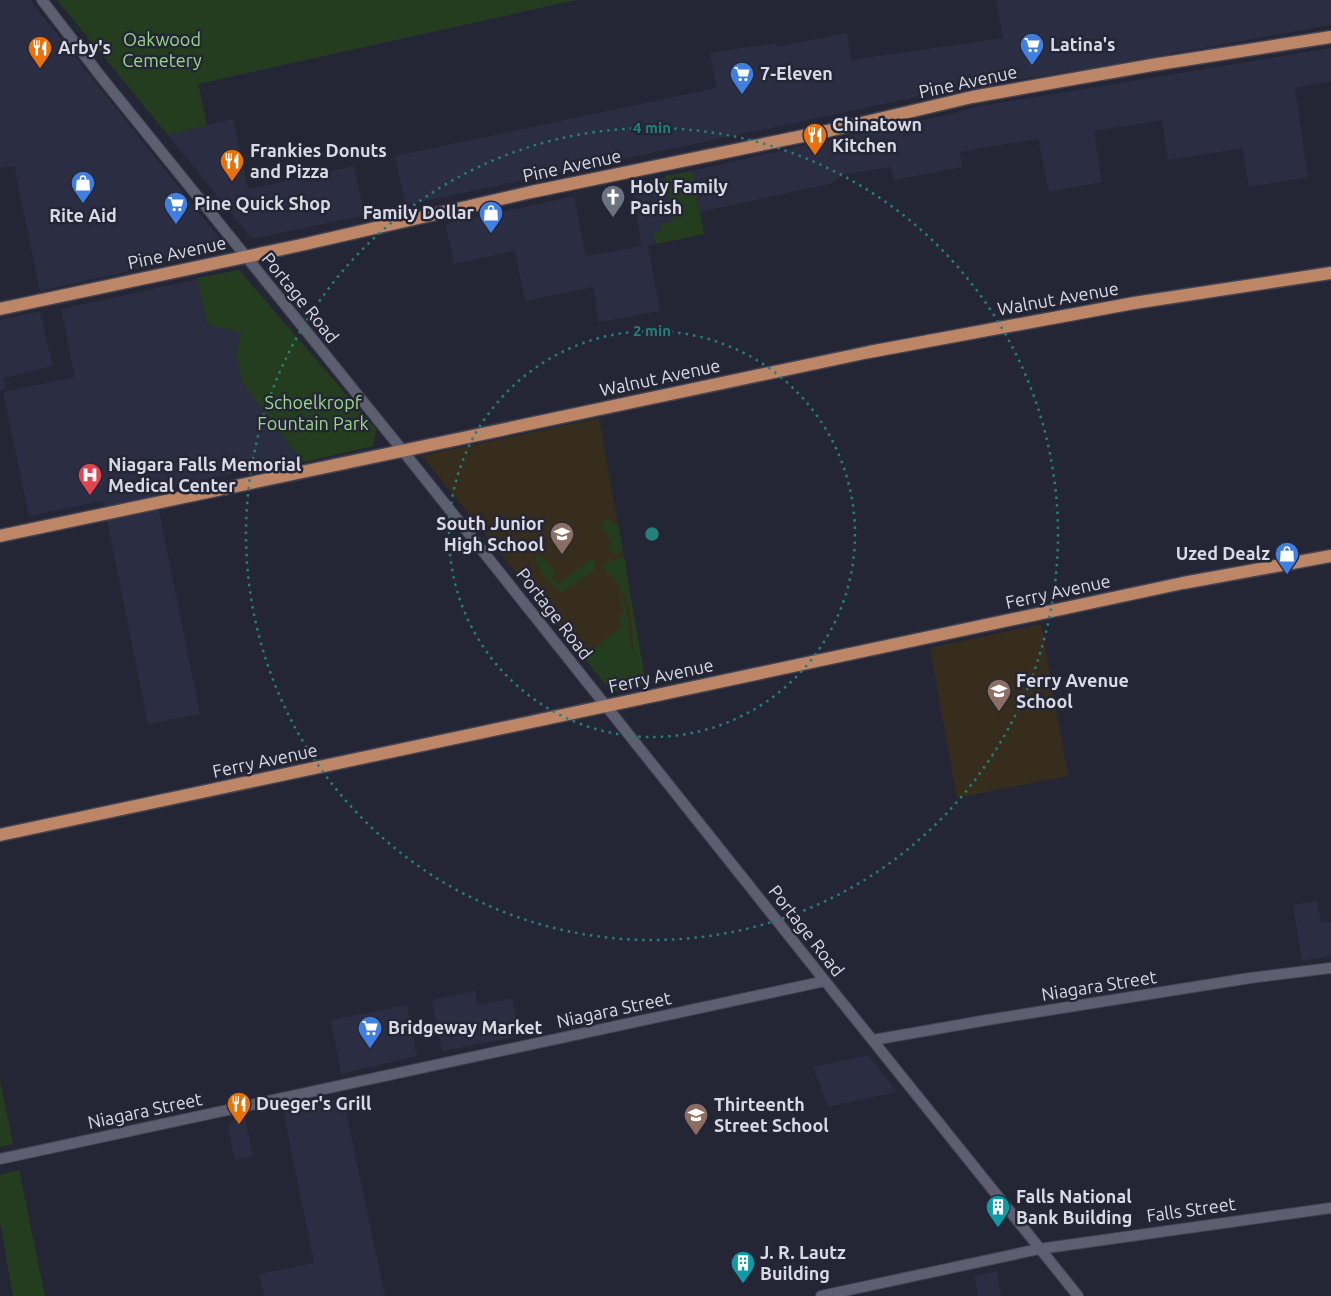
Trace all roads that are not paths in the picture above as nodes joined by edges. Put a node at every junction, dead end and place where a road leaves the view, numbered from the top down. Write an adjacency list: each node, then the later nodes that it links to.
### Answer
1 (42, 0): 3 (street, Portage Road)
2 (1331, 37): 3 (main road, Pine Avenue)
3 (245, 256): 5 (main road, Pine Avenue); 6 (street, Portage Road)
4 (1331, 273): 6 (main road, Walnut Avenue)
5 (0, 309)
6 (403, 450): 7 (main road, Walnut Avenue); 9 (street, Portage Road)
7 (0, 536)
8 (1331, 556): 9 (main road, Ferry Avenue)
9 (606, 706): 10 (main road, Ferry Avenue); 12 (street, Portage Road)
10 (0, 835)
11 (1331, 968): 13 (street, Niagara Street)
12 (825, 981): 13 (street, Portage Road); 14 (street, Niagara Street)
13 (873, 1040): 16 (street, Portage Road)
14 (0, 1159)
15 (1331, 1208): 16 (street, Falls Street)
16 (1039, 1249): 17 (street, Falls Street); 18 (street, Portage Road)
17 (821, 1296)
18 (1078, 1296)

